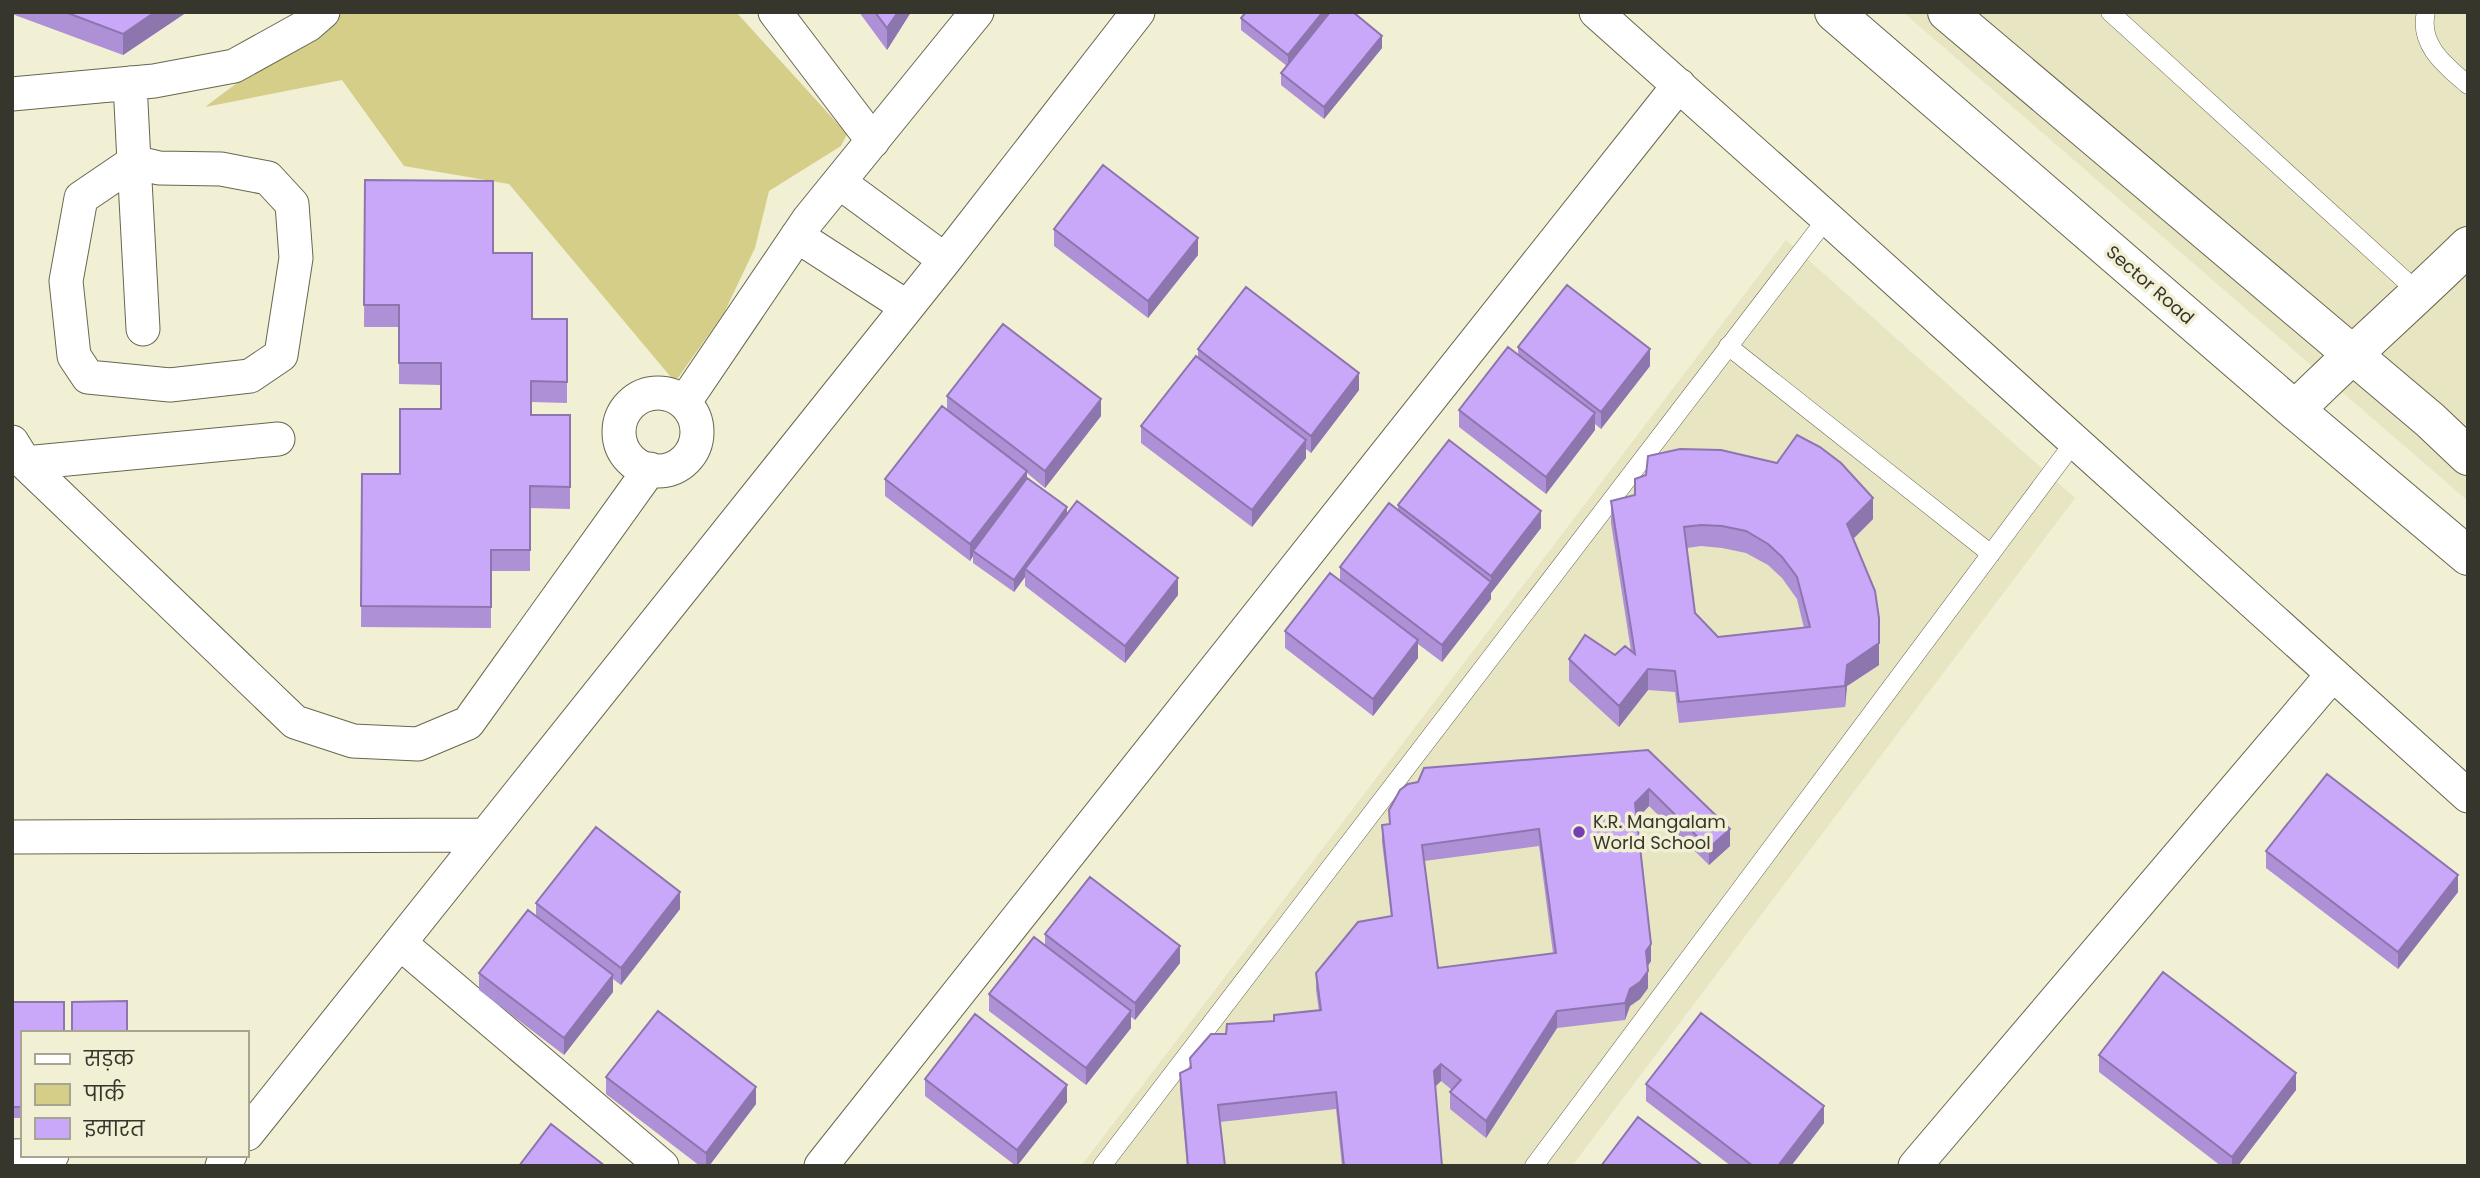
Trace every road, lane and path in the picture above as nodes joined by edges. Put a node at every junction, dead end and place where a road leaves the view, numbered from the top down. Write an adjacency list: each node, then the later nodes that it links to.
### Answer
1 (323, 12): 10 (street)
2 (775, 12): 14 (street)
3 (977, 12): 14 (street)
4 (1138, 12): 20 (street)
5 (1596, 12): 11 (street)
6 (1835, 12): 27 (main road, Sector Road)
7 (1947, 12): 25 (main road)
8 (2110, 12): 21 (lane)
9 (2426, 12): 12 (lane)
10 (130, 83): 13 (street); 15 (street)
11 (1679, 85): 17 (street); 42 (street)
12 (2468, 85)
13 (12, 94)
14 (873, 141): 16 (street)
15 (134, 162): 15 (street); 23 (street)
16 (839, 182): 18 (street); 20 (street)
17 (1828, 218): 24 (lane); 29 (street)
18 (797, 236): 22 (street); 26 (street)
19 (2468, 246): 21 (main road)
20 (945, 260): 22 (street)
21 (2420, 293): 25 (main road)
22 (907, 307): 37 (street)
23 (143, 329)
24 (1728, 346): 33 (lane); 43 (lane)
25 (2350, 354): 27 (main road); 31 (main road)
26 (684, 403): 32 (street); 32 (street)
27 (2295, 410): 34 (main road, Sector Road)
28 (278, 439): 30 (street)
29 (2075, 441): 33 (lane); 35 (street)
30 (19, 452): 32 (street)
31 (2468, 456)
32 (650, 469)
33 (1991, 554): 44 (lane)
34 (2468, 556)
35 (2333, 674): 36 (street); 45 (street)
36 (2468, 796)
37 (485, 835): 38 (street); 39 (street)
38 (12, 837)
39 (400, 943): 40 (street); 41 (street)
40 (248, 1133)
41 (662, 1166)
42 (821, 1166)
43 (1102, 1166)
44 (1534, 1166)
45 (1915, 1166)

